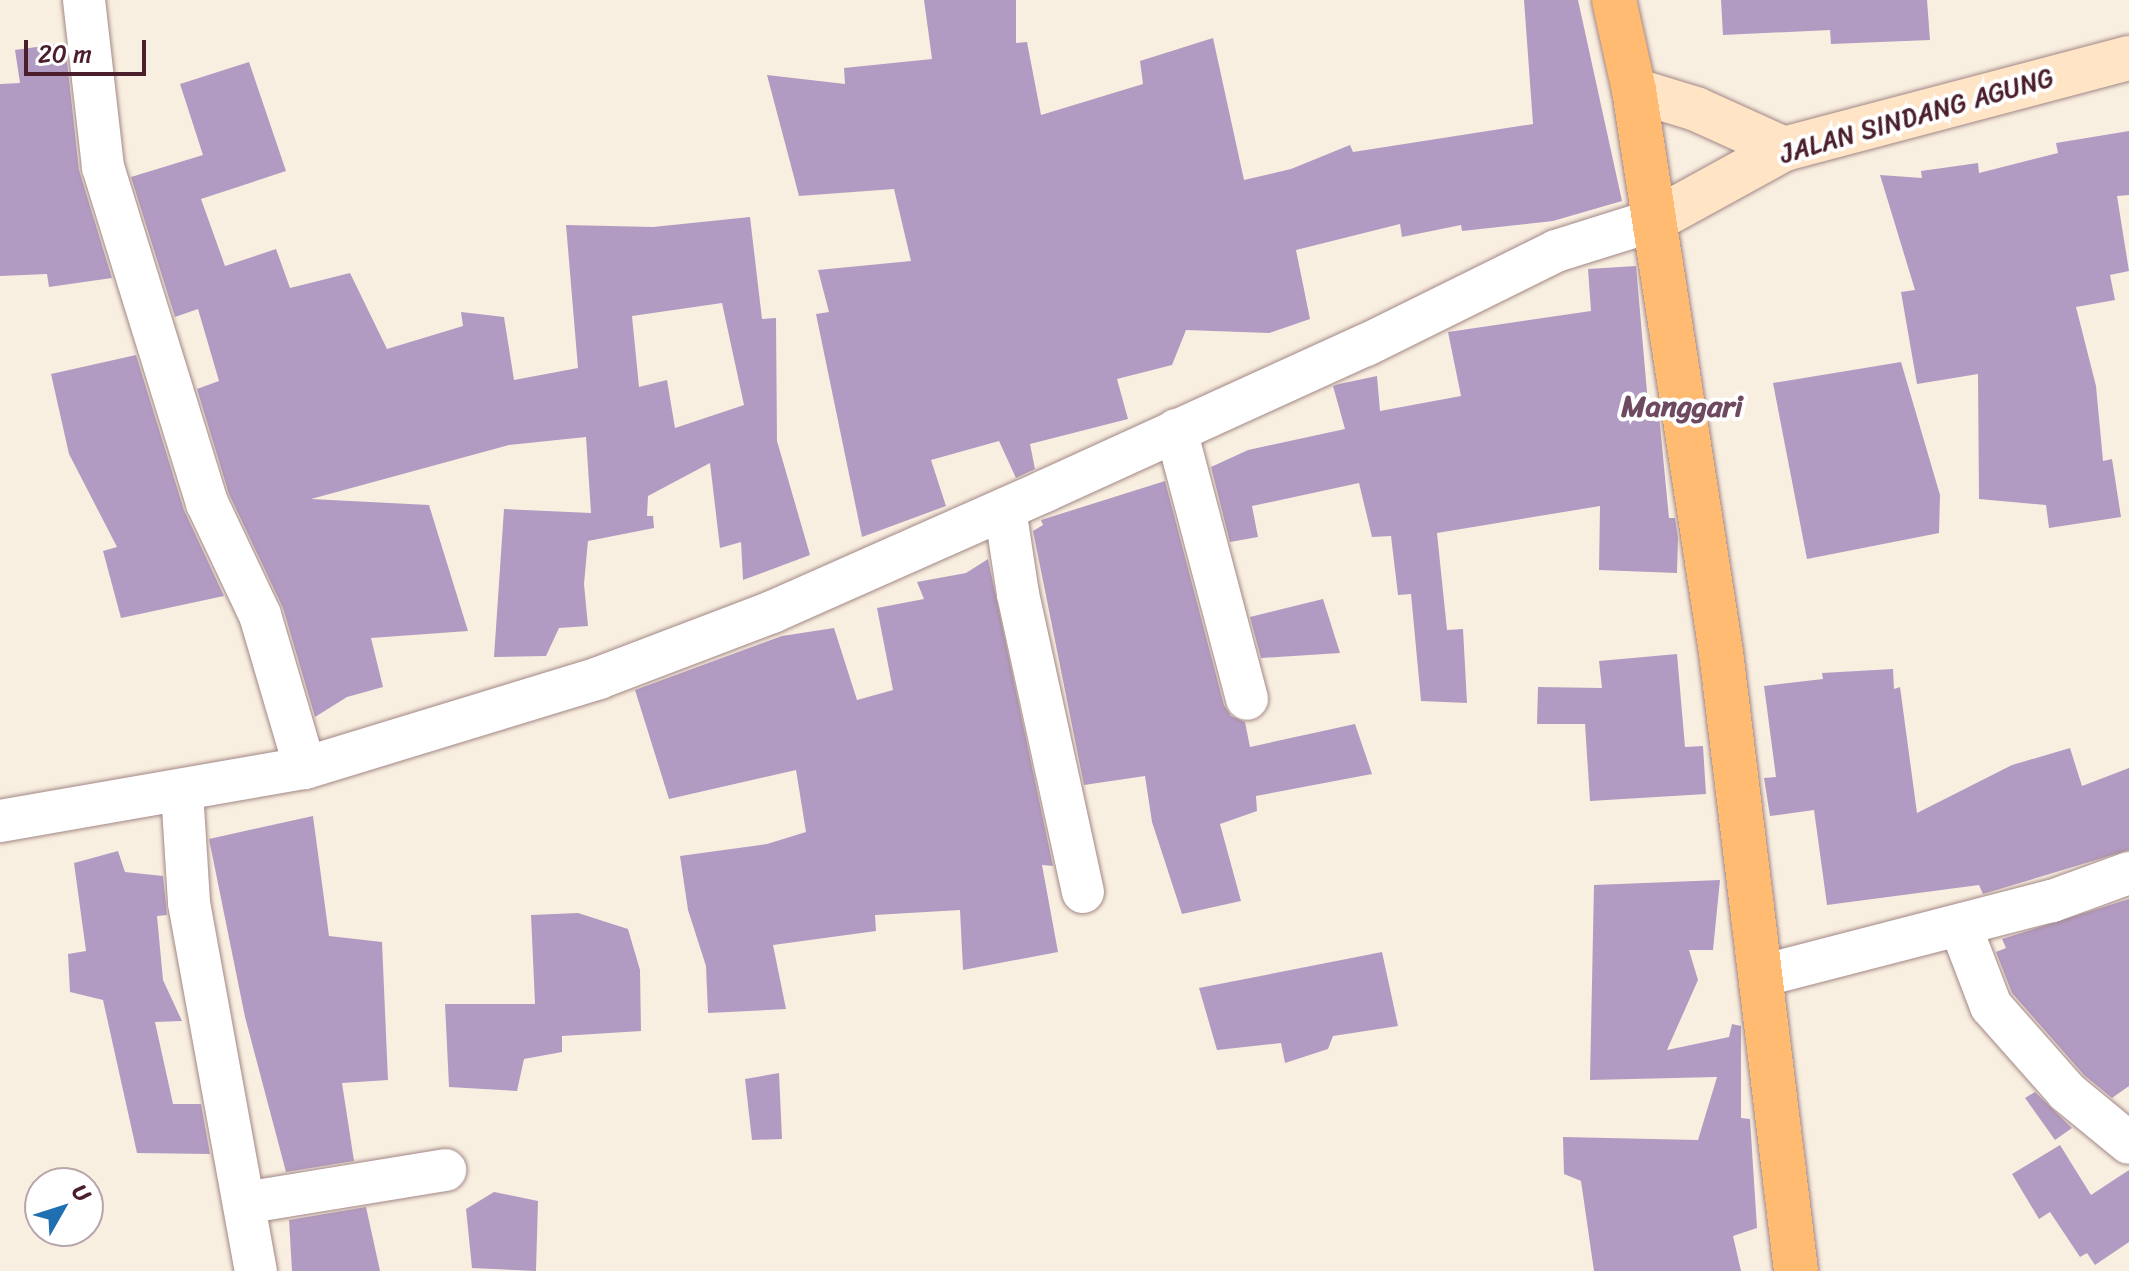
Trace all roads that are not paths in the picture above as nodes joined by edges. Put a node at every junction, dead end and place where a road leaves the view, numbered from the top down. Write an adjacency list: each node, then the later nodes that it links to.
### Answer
1 (84, 0): 10 (street)
2 (1614, 0): 4 (main road)
3 (2129, 58): 5 (main road, JALAN SINDANG AGUNG)
4 (1634, 90): 5 (main road); 6 (main road)
5 (1784, 149): 6 (main road, JALAN SINDANG AGUNG)
6 (1655, 220): 7 (street); 16 (main road)
7 (1176, 430): 8 (street); 9 (street)
8 (1005, 509): 10 (street); 14 (street)
9 (1247, 699)
10 (305, 768): 11 (street)
11 (182, 791): 12 (street); 19 (street)
12 (0, 821)
13 (2129, 873): 15 (street)
14 (1083, 892)
15 (1960, 925): 16 (street); 17 (street)
16 (1761, 976): 21 (main road)
17 (2129, 1143)
18 (445, 1170): 19 (street)
19 (244, 1203): 20 (street)
20 (256, 1271)
21 (1796, 1271)

